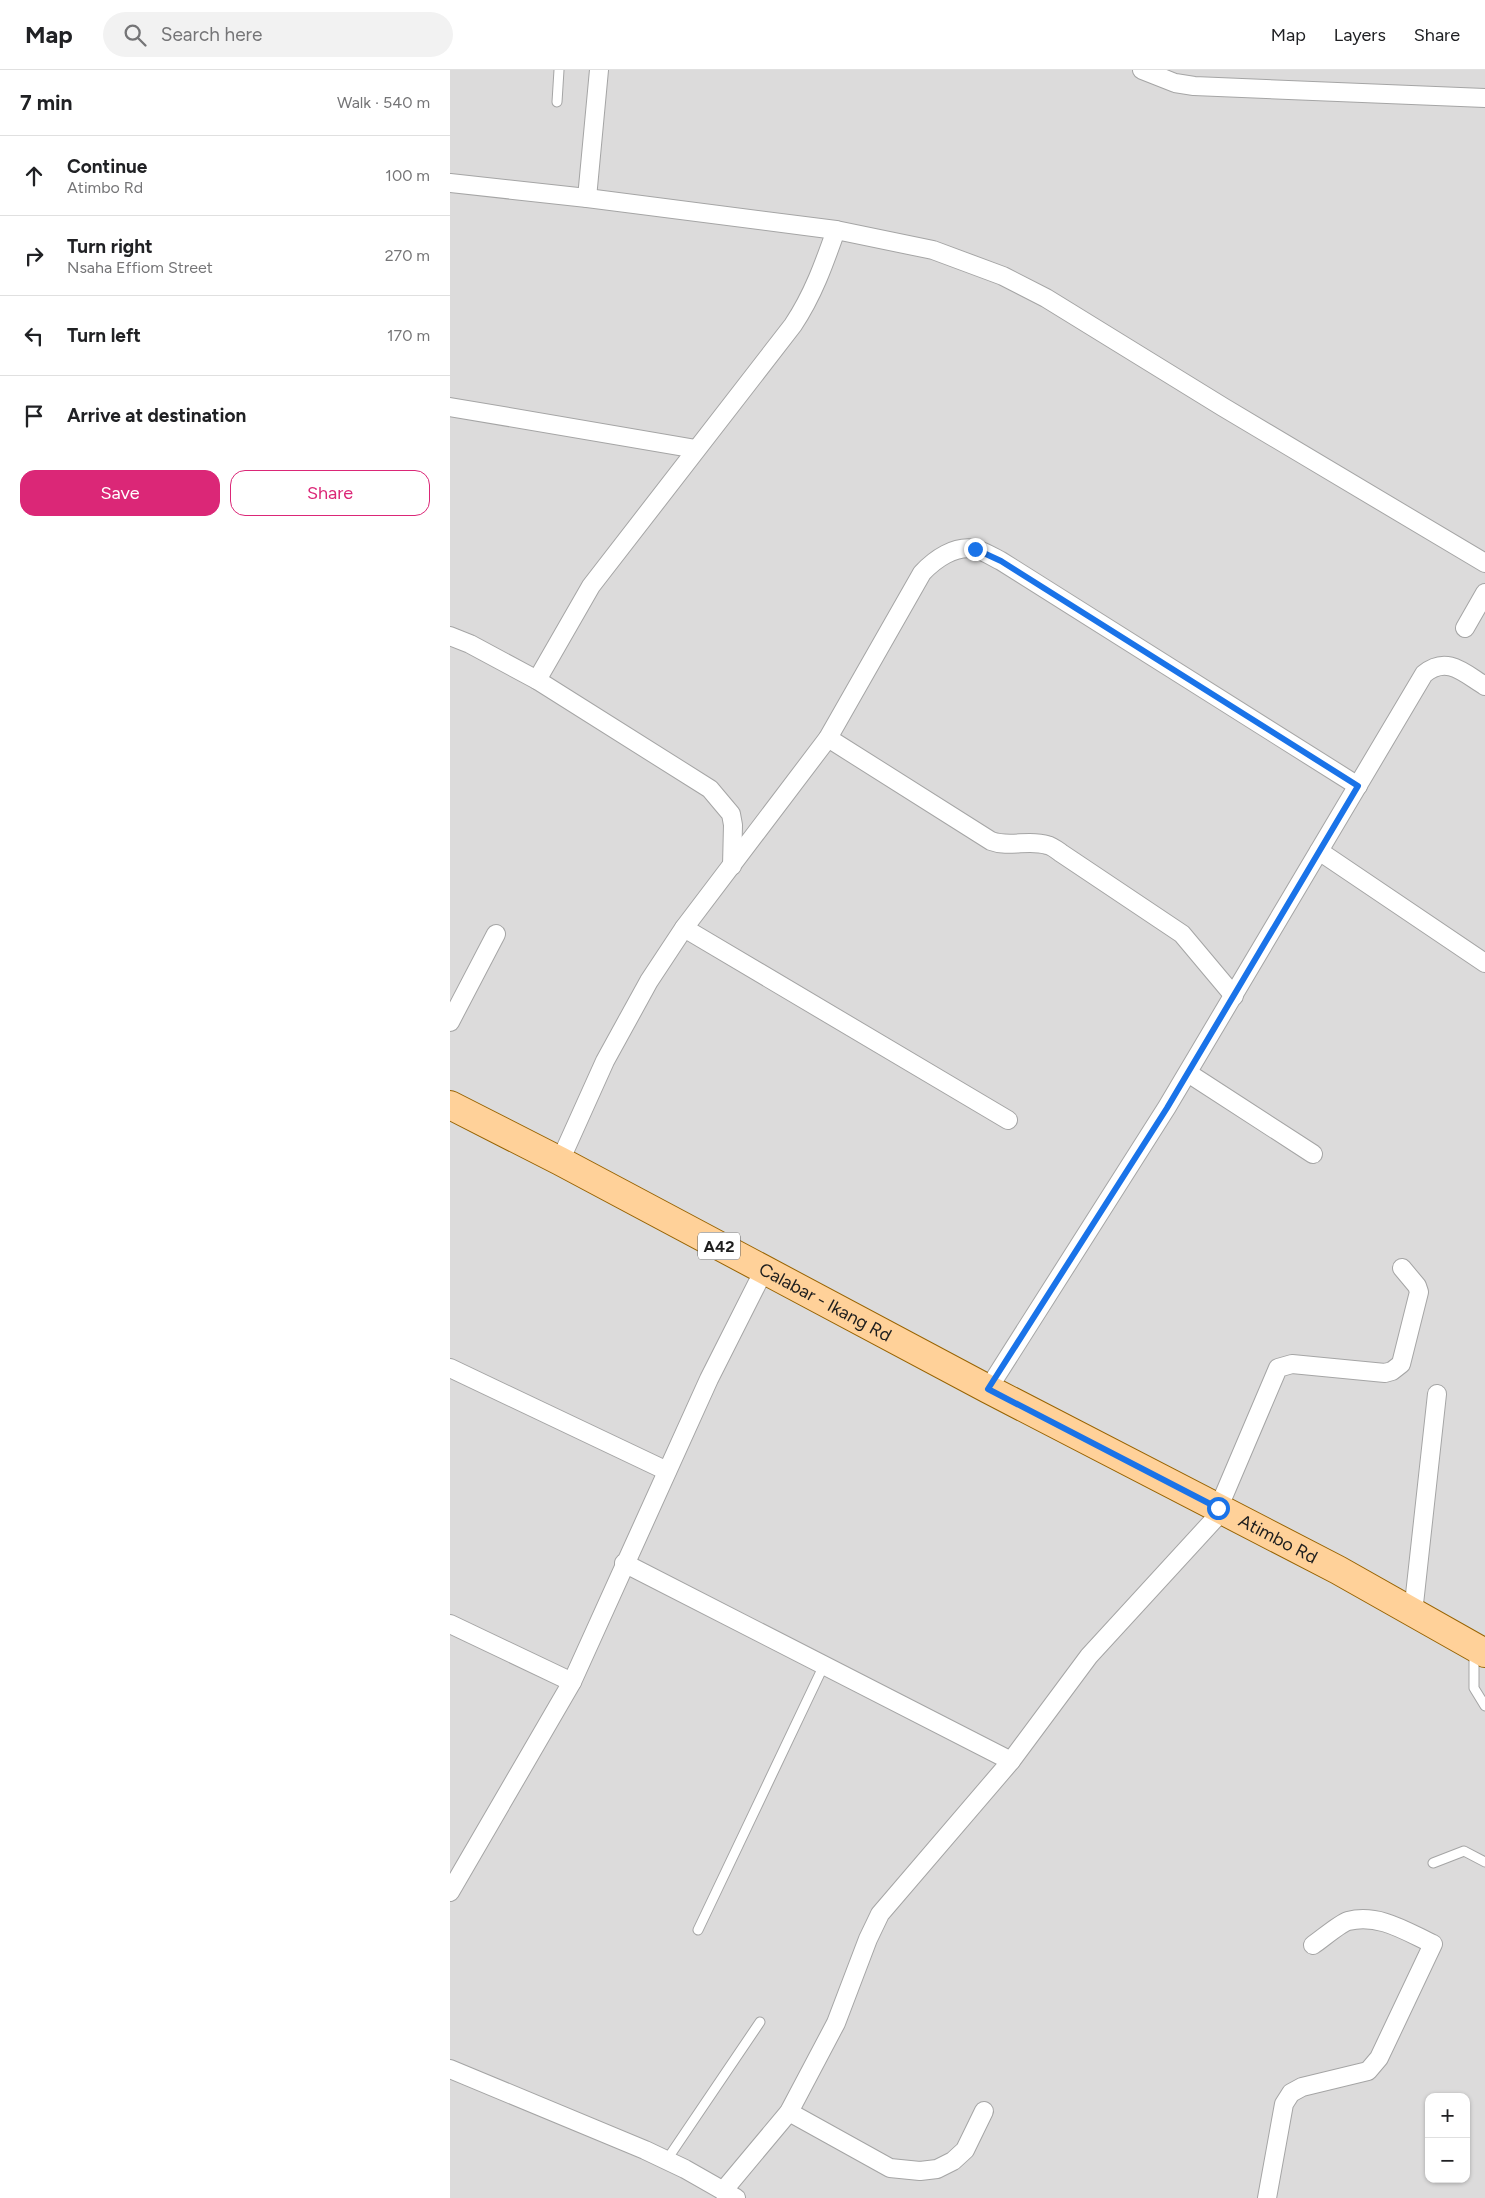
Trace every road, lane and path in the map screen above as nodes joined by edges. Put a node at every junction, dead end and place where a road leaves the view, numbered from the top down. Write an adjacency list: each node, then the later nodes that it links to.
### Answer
1 (559, 70): 5 (lane)
2 (599, 70): 7 (street)
3 (1142, 70): 4 (street)
4 (1485, 98)
5 (558, 102)
6 (450, 183): 7 (street)
7 (587, 198): 8 (street)
8 (836, 230): 10 (street); 11 (street)
9 (450, 407): 10 (street)
10 (696, 449): 15 (street)
11 (1485, 563)
12 (1485, 593): 13 (street)
13 (1465, 628)
14 (450, 636): 15 (street)
15 (537, 680): 20 (street)
16 (1485, 686): 18 (street)
17 (828, 738): 18 (street); 20 (street); 24 (street)
18 (1358, 786): 19 (street)
19 (1319, 851): 23 (street); 24 (street)
20 (732, 866): 21 (street)
21 (684, 928): 28 (street); 30 (street)
22 (496, 934): 25 (street)
23 (1485, 963)
24 (1234, 996): 26 (street)
25 (450, 1022)
26 (1188, 1073): 29 (street); 34 (street)
27 (450, 1105): 30 (main road, Calabar - Ikang Rd / A42)
28 (1008, 1120)
29 (1313, 1154)
30 (560, 1161): 32 (main road, Calabar - Ikang Rd / A42)
31 (1402, 1268): 37 (street)
32 (764, 1270): 34 (main road, Calabar - Ikang Rd / A42); 36 (street)
33 (450, 1368): 36 (street)
34 (988, 1389): 37 (main road, Atimbo Rd / A42)
35 (1437, 1394): 39 (street)
36 (667, 1471): 38 (street)
37 (1220, 1510): 39 (main road, Atimbo Rd / A42); 45 (street)
38 (624, 1563): 42 (street); 43 (street)
39 (1413, 1613): 41 (main road, Atimbo Rd / A42)
40 (450, 1624): 43 (street)
41 (1480, 1650): 44 (lane)
42 (824, 1665): 45 (street); 49 (lane)
43 (572, 1682): 48 (street)
44 (1485, 1706)
45 (1010, 1761): 54 (street)
46 (1485, 1862): 47 (lane)
47 (1433, 1863)
48 (450, 1892)
49 (698, 1930)
50 (1313, 1945): 57 (street)
51 (760, 2022): 55 (lane)
52 (450, 2070): 55 (street)
53 (984, 2111): 54 (street)
54 (789, 2112): 56 (street)
55 (666, 2161): 56 (street)
56 (730, 2194)
57 (1267, 2198)

